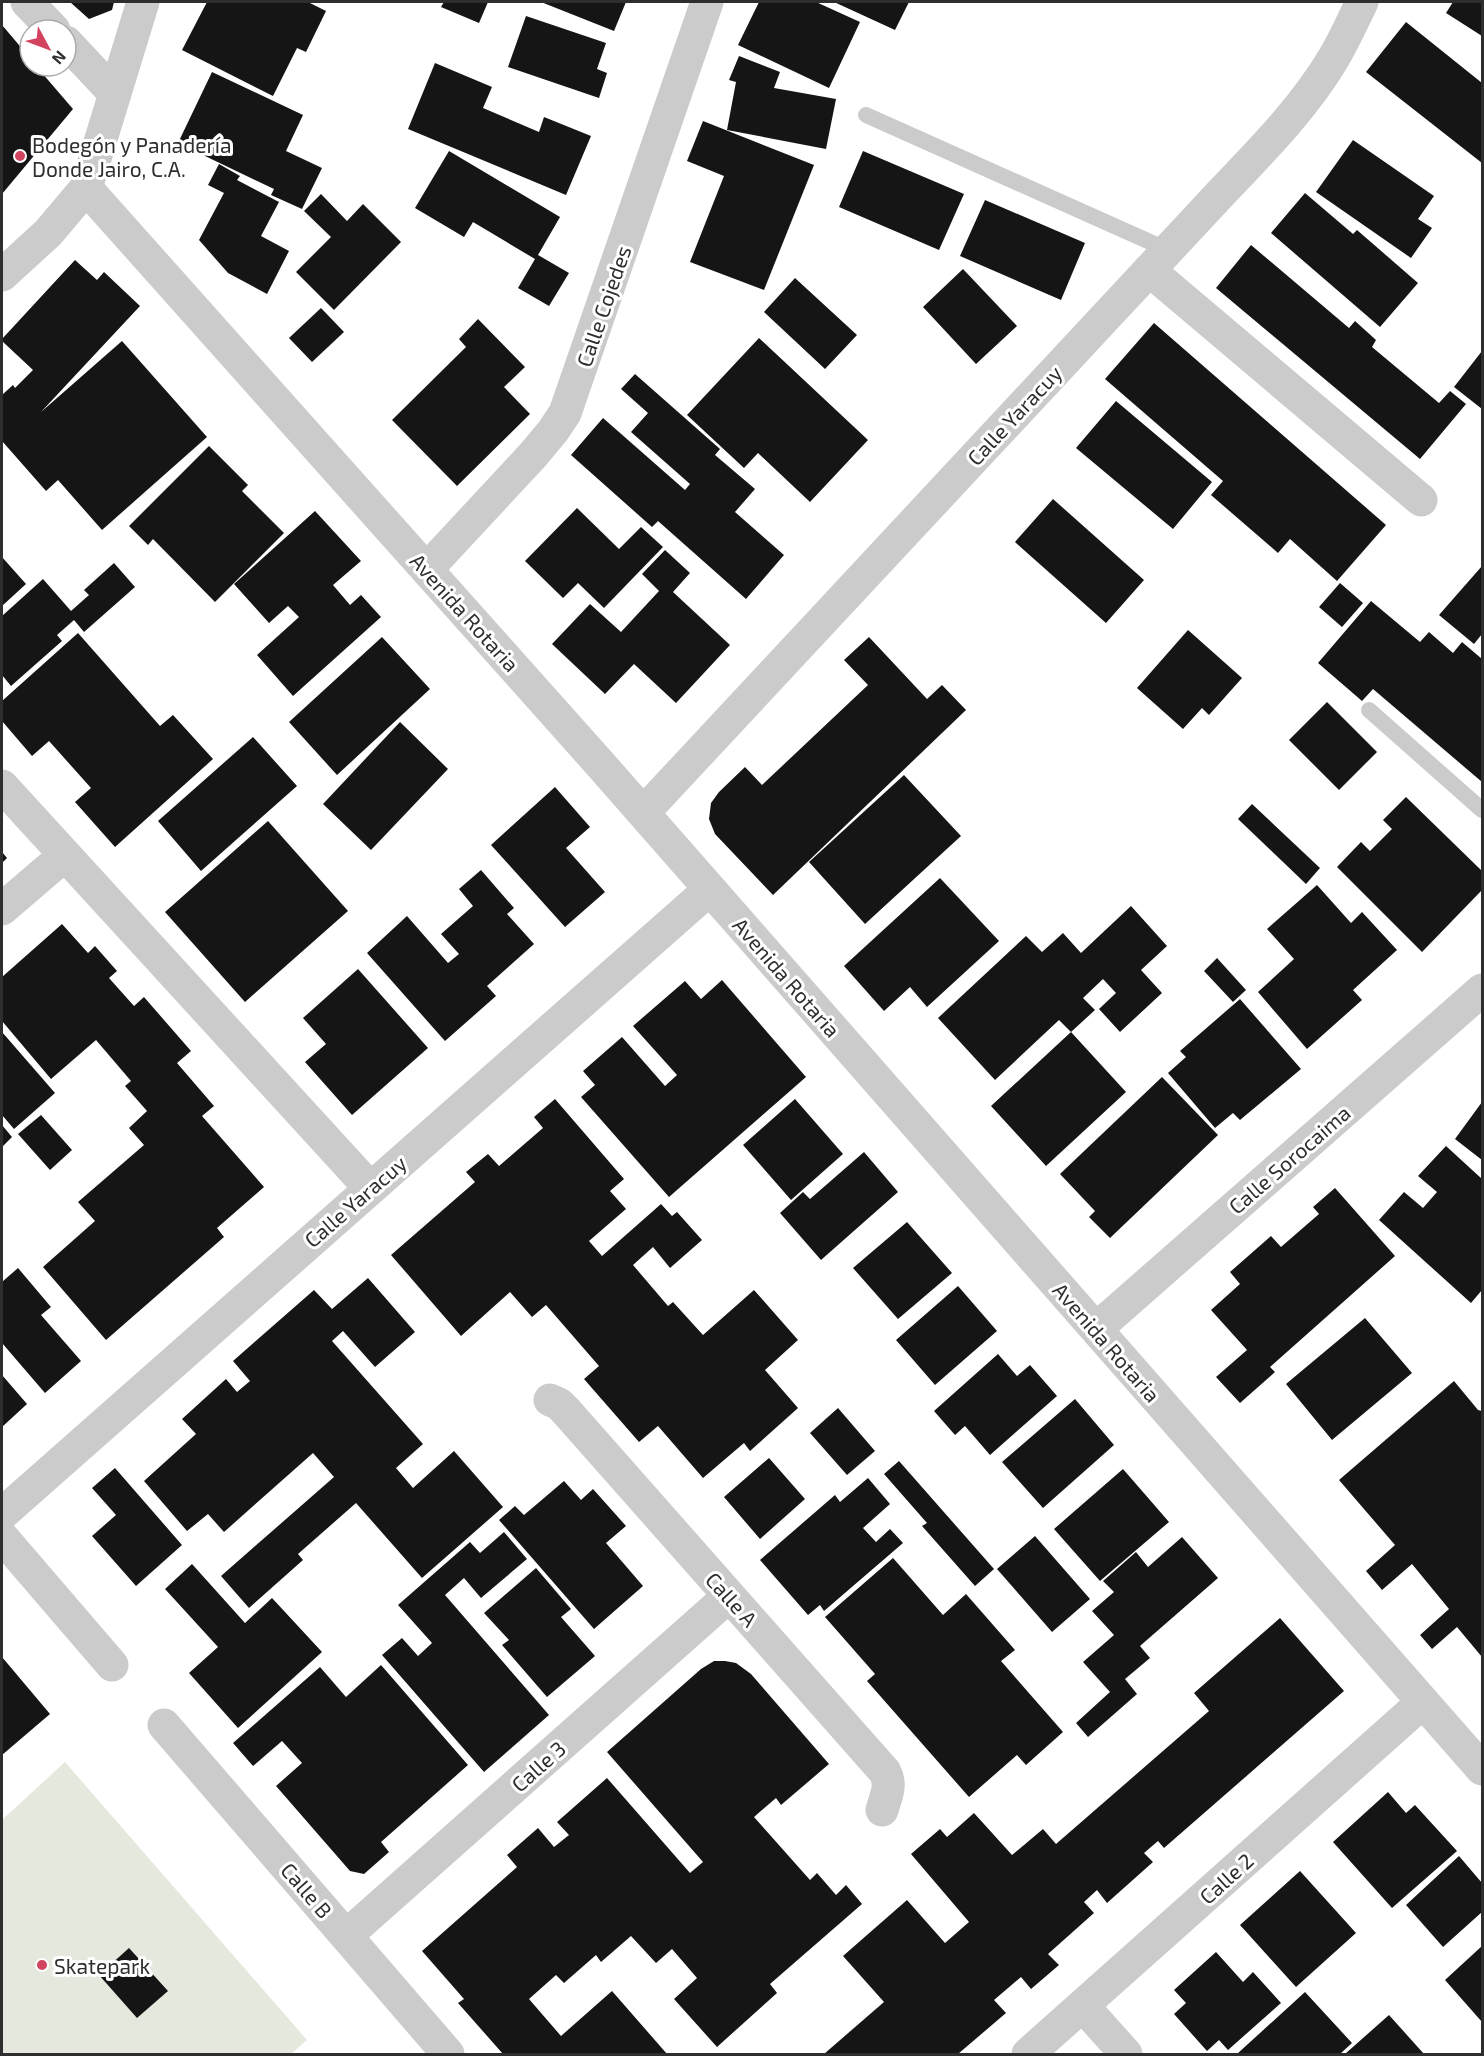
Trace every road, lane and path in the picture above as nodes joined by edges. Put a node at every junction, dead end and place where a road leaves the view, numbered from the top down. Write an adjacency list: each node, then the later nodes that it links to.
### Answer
1 (27, 2): 5 (street)
2 (143, 2): 7 (street)
3 (707, 2): 13 (street, Calle Cojedes)
4 (1362, 2): 10 (street, Calle Yaracuy)
5 (42, 18)
6 (78, 55): 7 (street)
7 (115, 94): 9 (street)
8 (866, 114): 10 (lane)
9 (86, 188): 11 (street); 13 (street, Avenida Rotaria)
10 (1159, 260): 12 (street); 17 (street, Calle Yaracuy)
11 (2, 275)
12 (1421, 500)
13 (427, 569): 17 (street, Avenida Rotaria)
14 (1369, 710): 16 (lane)
15 (2, 786): 18 (street)
16 (1482, 810)
17 (643, 813): 19 (street, Avenida Rotaria)
18 (65, 855): 20 (street); 22 (street)
19 (710, 889): 22 (street, Calle Yaracuy); 23 (street, Avenida Rotaria)
20 (2, 909)
21 (1482, 990): 23 (street, Calle Sorocaima)
22 (370, 1188): 25 (street, Calle Yaracuy)
23 (1096, 1329): 29 (street, Avenida Rotaria)
24 (550, 1400): 27 (street, Calle A)
25 (2, 1514)
26 (2, 1537): 28 (street)
27 (729, 1596): 32 (street, Calle A); 33 (street, Calle 3)
28 (112, 1665)
29 (1423, 1702): 31 (street, Avenida Rotaria); 34 (street, Calle 2)
30 (164, 1725): 33 (street, Calle B)
31 (1482, 1769)
32 (882, 1810)
33 (346, 1936): 35 (street, Calle B)
34 (1083, 2006): 36 (street, Calle 2); 37 (street)
35 (448, 2055)
36 (1028, 2055)
37 (1126, 2055)

